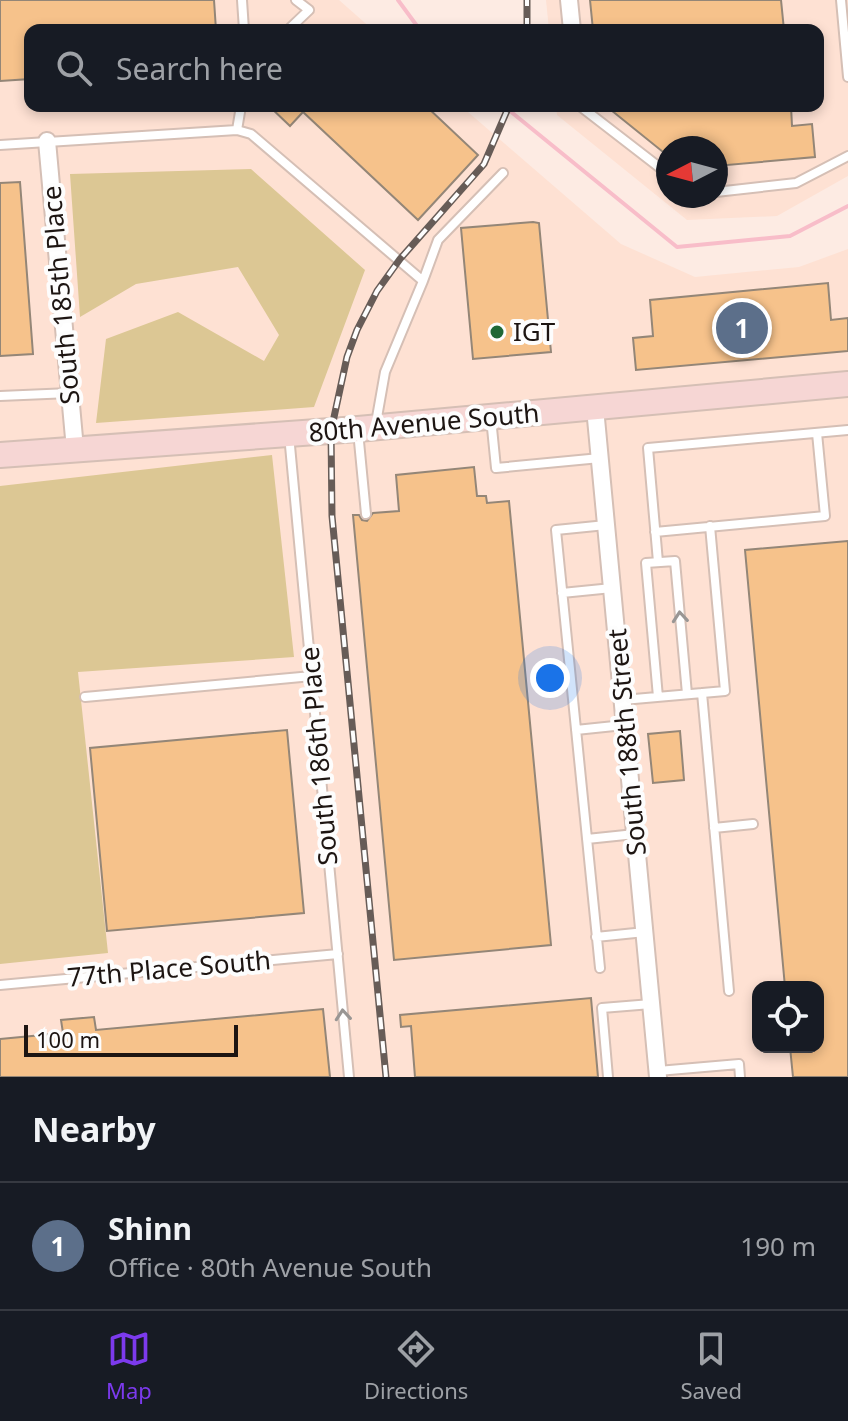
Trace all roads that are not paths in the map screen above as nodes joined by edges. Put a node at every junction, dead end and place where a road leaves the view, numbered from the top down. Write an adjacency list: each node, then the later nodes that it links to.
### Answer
1 (242, 0): 5 (lane)
2 (296, 0): 6 (lane)
3 (569, 0): 7 (street)
4 (841, 0): 8 (lane)
5 (244, 24)
6 (294, 24)
7 (571, 24)
8 (848, 77)
9 (240, 112): 11 (lane)
10 (588, 112): 15 (lane)
11 (237, 130): 12 (lane); 18 (lane)
12 (47, 141): 13 (lane); 20 (street, South 185th Place)
13 (0, 145)
14 (848, 156): 17 (lane)
15 (656, 165)
16 (503, 173): 18 (lane)
17 (728, 191)
18 (423, 281): 24 (lane)
19 (848, 384): 22 (street, 80th Avenue South)
20 (70, 393): 21 (lane); 28 (street, South 185th Place)
21 (0, 396)
22 (595, 408): 23 (street, 80th Avenue South); 30 (street, South 188th Street)
23 (490, 417): 24 (street, 80th Avenue South); 30 (lane)
24 (367, 428): 27 (street, 80th Avenue South); 31 (lane)
25 (848, 430): 26 (lane)
26 (817, 433): 33 (lane); 34 (lane)
27 (289, 435): 28 (street, 80th Avenue South); 38 (lane, South 186th Place)
28 (75, 449): 29 (street, 80th Avenue South)
29 (0, 455)
30 (600, 458): 32 (street, South 188th Street)
31 (366, 514)
32 (606, 525): 36 (street, South 188th Street); 37 (lane)
33 (710, 526): 34 (lane); 39 (lane)
34 (655, 532): 35 (lane)
35 (658, 562): 40 (lane, one-way to 35); 42 (lane)
36 (612, 588): 37 (lane); 43 (street, South 188th Street)
37 (562, 593): 45 (lane)
38 (312, 676): 41 (lane); 52 (lane, South 186th Place)
39 (702, 693): 40 (lane); 47 (lane)
40 (687, 694): 42 (lane)
41 (85, 697)
42 (658, 697): 43 (lane)
43 (623, 700): 44 (street, South 188th Street)
44 (625, 725): 45 (lane); 48 (street, South 188th Street)
45 (576, 730): 49 (lane)
46 (753, 824): 47 (lane)
47 (714, 828): 55 (lane)
48 (635, 834): 49 (lane); 50 (street, South 188th Street)
49 (587, 839): 51 (lane)
50 (645, 932): 51 (lane); 56 (street, South 188th Street)
51 (596, 937): 53 (lane)
52 (338, 954): 54 (lane, 77th Place South); 58 (lane, South 186th Place, one-way to 52)
53 (600, 968)
54 (0, 985)
55 (729, 991)
56 (651, 1004): 57 (street, South 188th Street); 59 (lane)
57 (658, 1074): 60 (lane)
58 (349, 1077)
59 (608, 1077)
60 (740, 1077)

